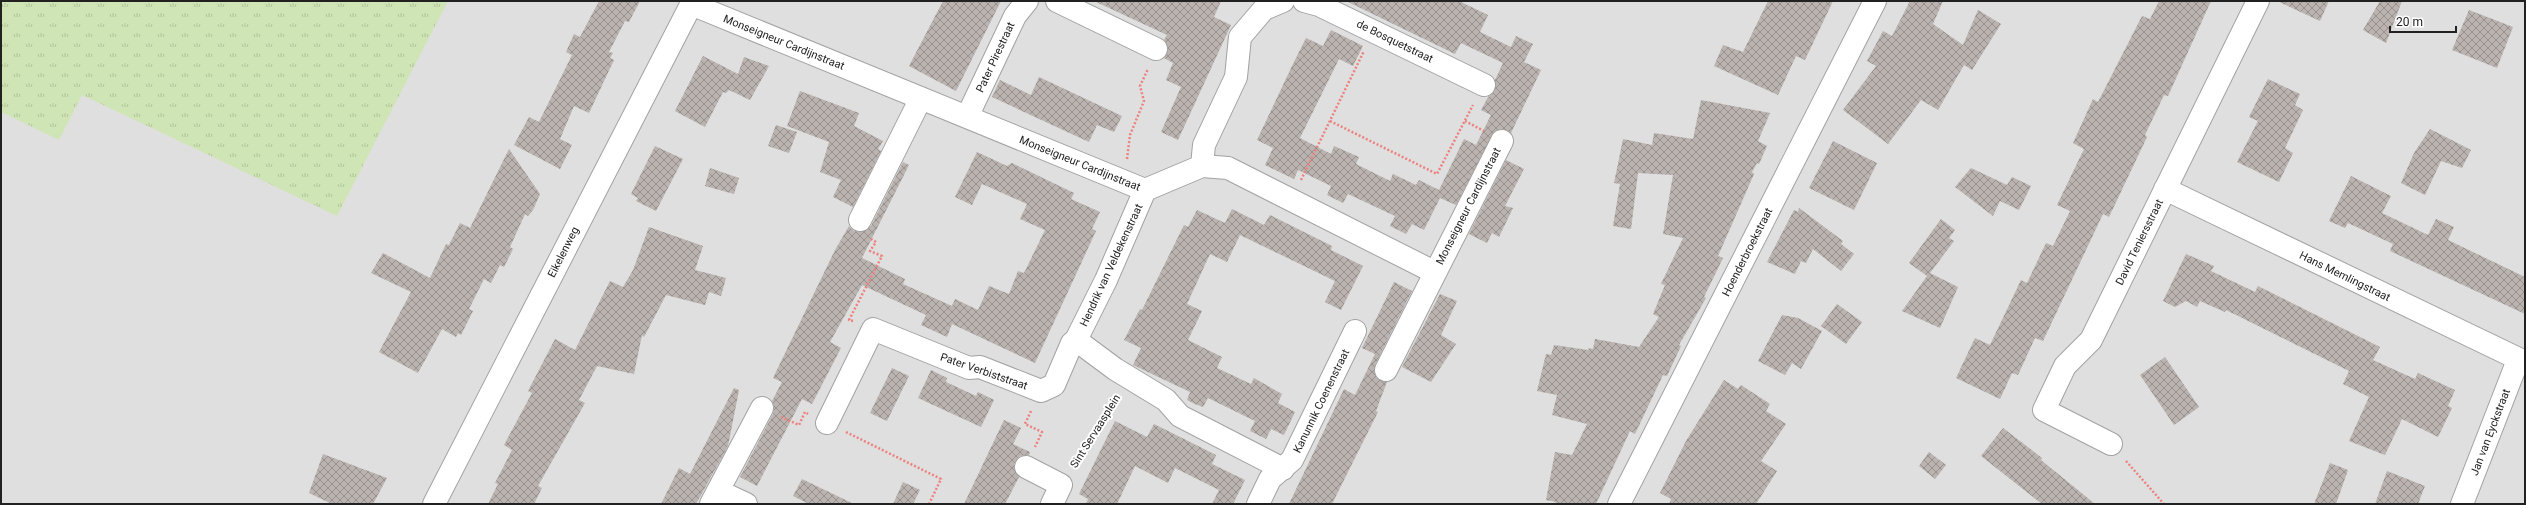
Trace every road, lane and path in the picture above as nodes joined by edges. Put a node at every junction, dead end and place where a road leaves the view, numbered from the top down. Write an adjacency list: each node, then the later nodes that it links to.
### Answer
1 (1027, 1): 12 (street, Pater Pirestraat)
2 (1057, 1): 9 (street)
3 (1283, 1): 15 (street)
4 (1304, 1): 8 (street, de Bosquetstraat)
5 (1875, 1): 42 (street, Hoenderbroekstraat)
6 (2258, 1): 17 (street, David Teniersstraat)
7 (692, 3): 11 (street, Monseigneur Cardijnstraat); 37 (street, Eikelenweg)
8 (1373, 31): 10 (street, de Bosquetstraat); 13 (path)
9 (1156, 49): 16 (path)
10 (1484, 85): 13 (path)
11 (921, 98): 12 (street, Monseigneur Cardijnstraat); 20 (street)
12 (967, 117): 16 (street, Monseigneur Cardijnstraat)
13 (1330, 121): 19 (path)
14 (1502, 141): 21 (street, Monseigneur Cardijnstraat)
15 (1202, 166): 18 (street, Monseigneur Cardijnstraat); 19 (street, Monseigneur Cardijnstraat)
16 (1124, 181): 18 (street, Monseigneur Cardijnstraat)
17 (2164, 189): 25 (street, Hans Memlingstraat); 31 (street, David Teniersstraat)
18 (1145, 190): 24 (street, Hendrik van Veldekenstraat)
19 (1291, 200): 21 (street, Monseigneur Cardijnstraat)
20 (860, 220): 22 (path)
21 (1434, 272): 26 (street, Monseigneur Cardijnstraat)
22 (858, 323)
23 (1355, 331): 33 (street, Kanunnik Coenenstraat)
24 (1076, 340): 27 (street); 28 (street, Pater Verbiststraat)
25 (2522, 361): 43 (street, Jan van Eyckstraat)
26 (1386, 370)
27 (1129, 378): 33 (street); 34 (path, Sint Servaasplein)
28 (1041, 390): 30 (street, Pater Verbiststraat); 32 (path)
29 (762, 408): 30 (path); 35 (street)
30 (828, 423): 39 (path)
31 (2111, 444): 36 (path)
32 (1026, 467): 34 (street)
33 (1283, 469): 41 (street, Kanunnik Coenenstraat)
34 (1061, 485): 40 (street)
35 (714, 497): 38 (street)
36 (2162, 503)
37 (434, 504)
38 (746, 504)
39 (929, 504)
40 (1052, 504)
41 (1258, 504)
42 (1619, 504)
43 (2462, 504)

